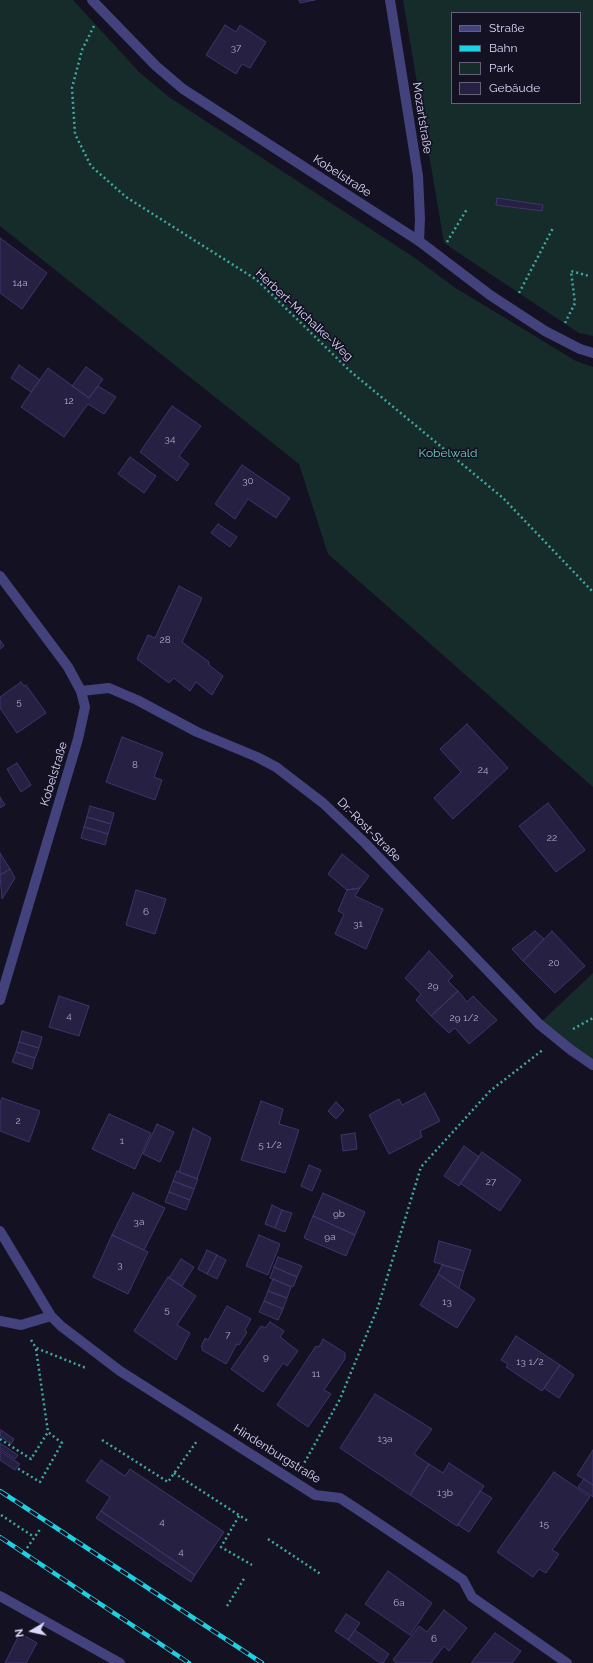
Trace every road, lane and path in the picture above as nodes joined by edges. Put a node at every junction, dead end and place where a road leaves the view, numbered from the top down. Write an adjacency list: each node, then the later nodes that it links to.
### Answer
1 (92, 0): 3 (street, Kobelstraße)
2 (390, 0): 6 (street, Mozartstraße)
3 (102, 11): 6 (street, Kobelstraße); 13 (path, Herbert-Michalke-Weg)
4 (467, 209): 7 (path)
5 (553, 228): 9 (path)
6 (420, 241): 7 (street, Kobelstraße)
7 (439, 256): 9 (street, Kobelstraße)
8 (589, 276): 10 (path)
9 (510, 309): 10 (street, Kobelstraße)
10 (556, 337): 11 (street, Kobelstraße)
11 (593, 353)
12 (0, 576): 14 (street, Kobelstraße)
13 (593, 592)
14 (81, 691): 15 (street, Kobelstraße); 18 (street, Dr.-Rost-Straße)
15 (0, 1000)
16 (593, 1018): 17 (path)
17 (576, 1028)
18 (556, 1038): 19 (street, Dr.-Rost-Straße); 32 (path)
19 (593, 1065)
20 (0, 1231): 21 (street, Hindenburgstraße)
21 (51, 1316): 23 (street); 32 (street, Hindenburgstraße)
22 (0, 1321): 23 (street)
23 (21, 1325): 24 (path)
24 (36, 1348): 25 (path); 26 (path)
25 (87, 1369)
26 (48, 1432): 27 (path); 30 (path)
27 (0, 1440)
28 (102, 1440): 31 (path)
29 (193, 1447): 31 (path)
30 (17, 1468)
31 (174, 1473): 34 (path)
32 (294, 1482): 46 (street, Hindenburgstraße)
33 (1, 1515): 37 (path)
34 (239, 1516): 35 (path); 40 (path)
35 (248, 1521)
36 (41, 1528): 37 (path)
37 (34, 1537): 39 (path)
38 (268, 1539): 41 (path)
39 (27, 1548)
40 (252, 1565)
41 (322, 1575)
42 (245, 1577): 44 (path)
43 (0, 1596): 45 (street)
44 (227, 1606)
45 (120, 1663)
46 (567, 1663)

